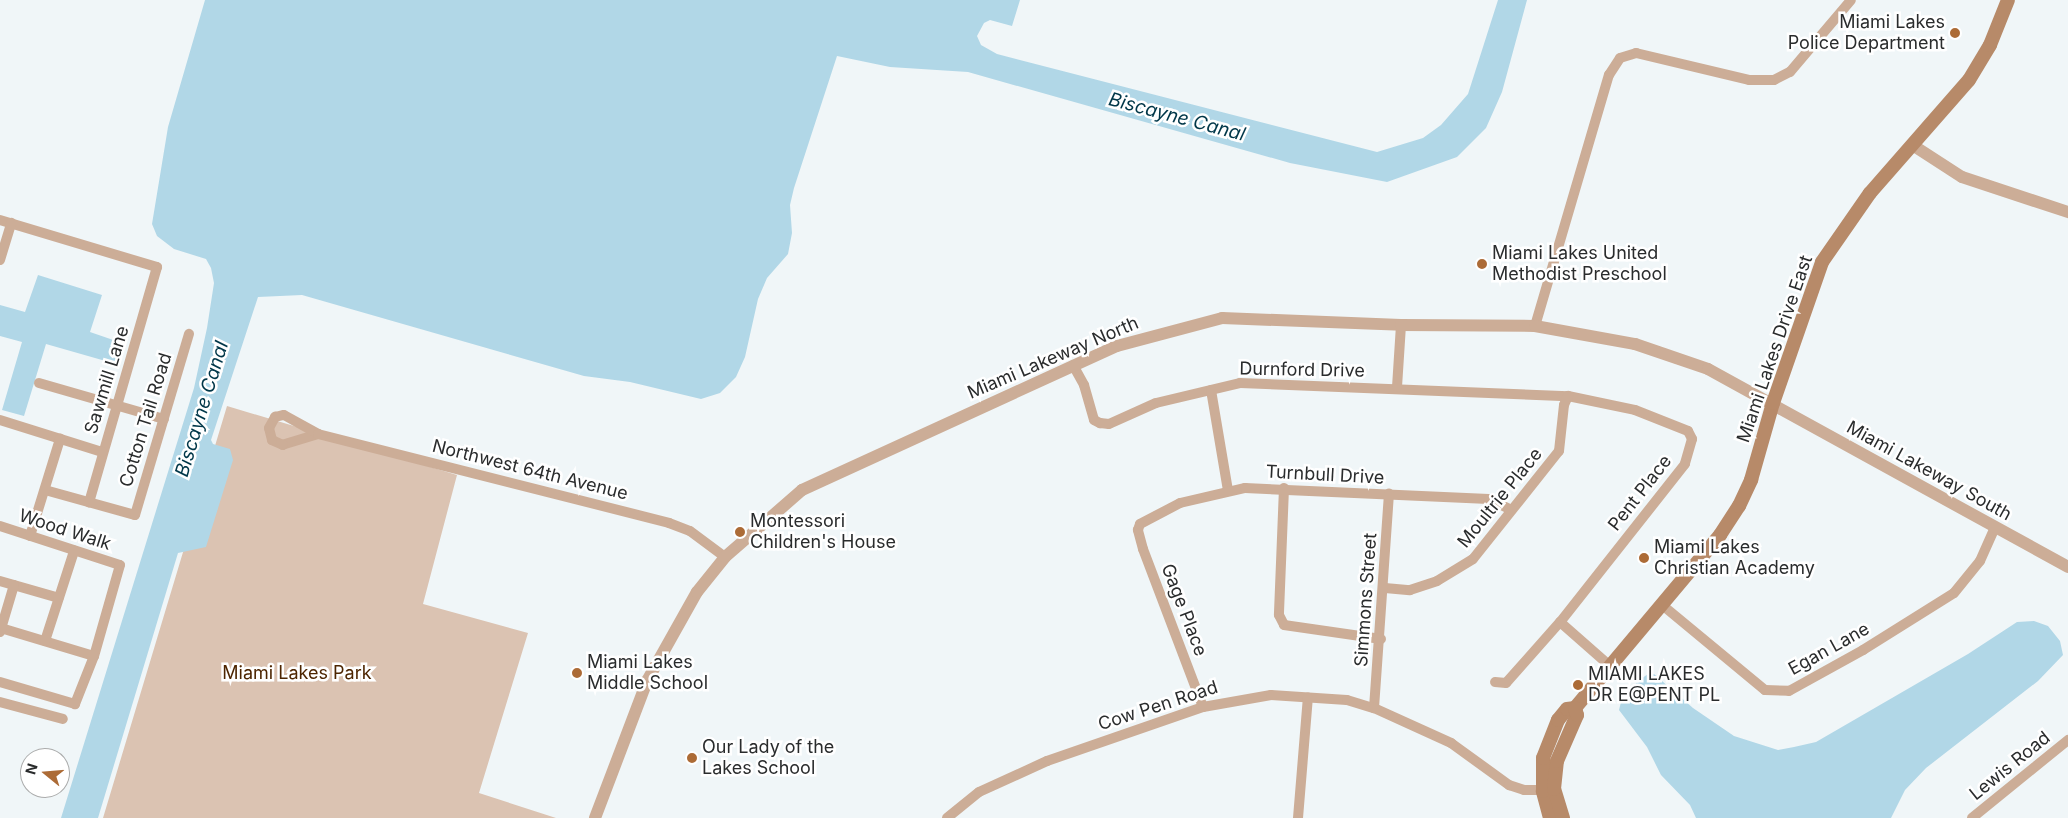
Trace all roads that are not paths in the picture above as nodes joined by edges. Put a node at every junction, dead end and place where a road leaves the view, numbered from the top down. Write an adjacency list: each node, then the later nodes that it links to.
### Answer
1 (1851, 0): 9 (street)
2 (2008, 0): 3 (main road, Miami Lakes Drive East)
3 (1914, 146): 4 (street); 16 (main road, Miami Lakes Drive East)
4 (2068, 212)
5 (0, 220): 6 (street)
6 (11, 223): 7 (street); 17 (street, Sawmill Lane)
7 (0, 260)
8 (1401, 325): 9 (street, Miami Lakeway North); 11 (street, Miami Lakeway North); 13 (street)
9 (1535, 326): 16 (street, Miami Lakeway North)
10 (189, 334): 18 (street, Cotton Tail Road)
11 (1073, 365): 14 (street, Durnford Drive); 34 (street, Miami Lakeway North)
12 (39, 383): 17 (street)
13 (1397, 387): 14 (street, Durnford Drive); 15 (street, Durnford Drive)
14 (1211, 390): 25 (street)
15 (1568, 396): 28 (street, Moultrie Place); 41 (street, Pent Place)
16 (1774, 403): 31 (street, Miami Lakeway South); 40 (main road, Miami Lakes Drive East)
17 (117, 407): 18 (street); 22 (street, Sawmill Lane)
18 (164, 419): 27 (street, Cotton Tail Road)
19 (0, 420): 21 (street)
20 (318, 434): 34 (street, Northwest 64th Avenue)
21 (60, 439): 22 (street); 24 (street)
22 (102, 452): 27 (street, Sawmill Lane)
23 (1284, 488): 25 (street, Turnbull Drive); 26 (street, Turnbull Drive); 43 (street)
24 (44, 490): 27 (street); 32 (street)
25 (1228, 491): 29 (street, Turnbull Drive)
26 (1389, 494): 28 (street, Turnbull Drive); 38 (street, Simmons Street)
27 (89, 502)
28 (1512, 510): 38 (street, Moultrie Place)
29 (1140, 524): 51 (street, Gage Place)
30 (0, 526): 32 (street, Wood Walk)
31 (1995, 528): 35 (street, Miami Lakeway South); 40 (street, Egan Lane)
32 (30, 536): 33 (street, Wood Walk)
33 (74, 551): 39 (street); 45 (street, Wood Walk)
34 (725, 557): 56 (street, Miami Lakeway North)
35 (2068, 566)
36 (0, 581): 37 (street)
37 (14, 585): 39 (street); 42 (street)
38 (1385, 588): 43 (street, Simmons Street)
39 (58, 598): 44 (street)
40 (1661, 604): 46 (main road, Miami Lakes Drive East)
41 (1560, 622): 46 (street); 48 (street, Pent Place)
42 (1, 630): 44 (street)
43 (1381, 639): 52 (street, Simmons Street)
44 (45, 641): 45 (street)
45 (94, 656): 47 (street)
46 (1610, 666): 55 (main road, Miami Lakes Drive East)
47 (0, 682)
48 (1495, 682)
49 (1308, 697): 51 (street, Cow Pen Road); 52 (street, Cow Pen Road); 58 (street)
50 (0, 702): 53 (street)
51 (1203, 707): 57 (street, Cow Pen Road)
52 (1374, 708): 55 (street, Cow Pen Road)
53 (63, 720)
54 (2068, 740): 61 (street, Lewis Road)
55 (1548, 790): 59 (main road, Miami Lakes Drive East); 60 (main road, Miami Lakes Drive East)
56 (595, 818)
57 (947, 818)
58 (1298, 818)
59 (1550, 818)
60 (1563, 818)
61 (1972, 818)

